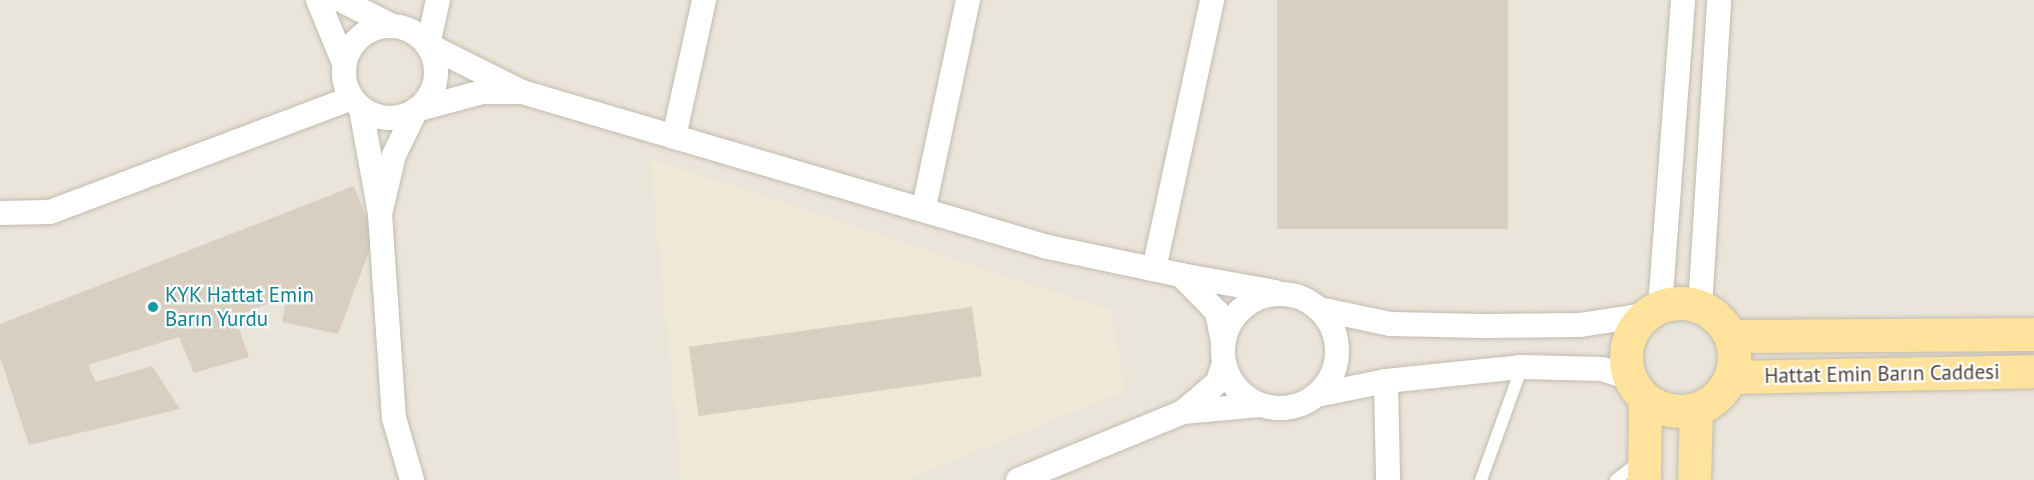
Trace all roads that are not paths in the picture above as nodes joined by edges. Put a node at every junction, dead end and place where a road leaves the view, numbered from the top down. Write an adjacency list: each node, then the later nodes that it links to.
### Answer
1 (318, 0): 11 (street)
2 (341, 0): 9 (street)
3 (438, 0): 10 (street)
4 (704, 0): 15 (street)
5 (968, 0): 16 (street)
6 (1212, 0): 19 (street)
7 (1683, 0): 24 (street)
8 (1719, 0): 22 (street)
9 (390, 25): 10 (street); 11 (street)
10 (428, 45): 12 (street); 14 (street)
11 (344, 63): 13 (street)
12 (522, 92): 14 (street); 15 (street)
13 (356, 104): 14 (street); 17 (street); 18 (street)
14 (416, 110): 18 (street)
15 (674, 137): 16 (street)
16 (924, 207): 19 (street)
17 (0, 213)
18 (380, 214): 38 (street)
19 (1154, 269): 20 (street)
20 (1181, 275): 21 (street); 27 (street)
21 (1283, 294): 23 (street); 27 (street)
22 (1700, 306): 24 (main road); 26 (main road)
23 (1319, 309): 24 (street); 33 (street)
24 (1653, 311): 32 (main road)
25 (2034, 334): 26 (main road, Hattat Emin Barın Caddesi)
26 (1731, 336): 30 (main road)
27 (1223, 352): 34 (street); 36 (street)
28 (1522, 367): 31 (street); 32 (street); 41 (lane)
29 (2034, 371): 30 (main road, Hattat Emin Barın Caddesi)
30 (1731, 377): 35 (main road)
31 (1386, 381): 33 (street); 40 (street)
32 (1638, 388): 35 (main road); 37 (main road)
33 (1317, 395): 34 (street)
34 (1260, 405): 36 (street)
35 (1696, 409): 43 (main road)
36 (1183, 412): 39 (street)
37 (1645, 468): 42 (lane)
38 (412, 480)
39 (1018, 480)
40 (1388, 480)
41 (1480, 480)
42 (1616, 480)
43 (1694, 480)

